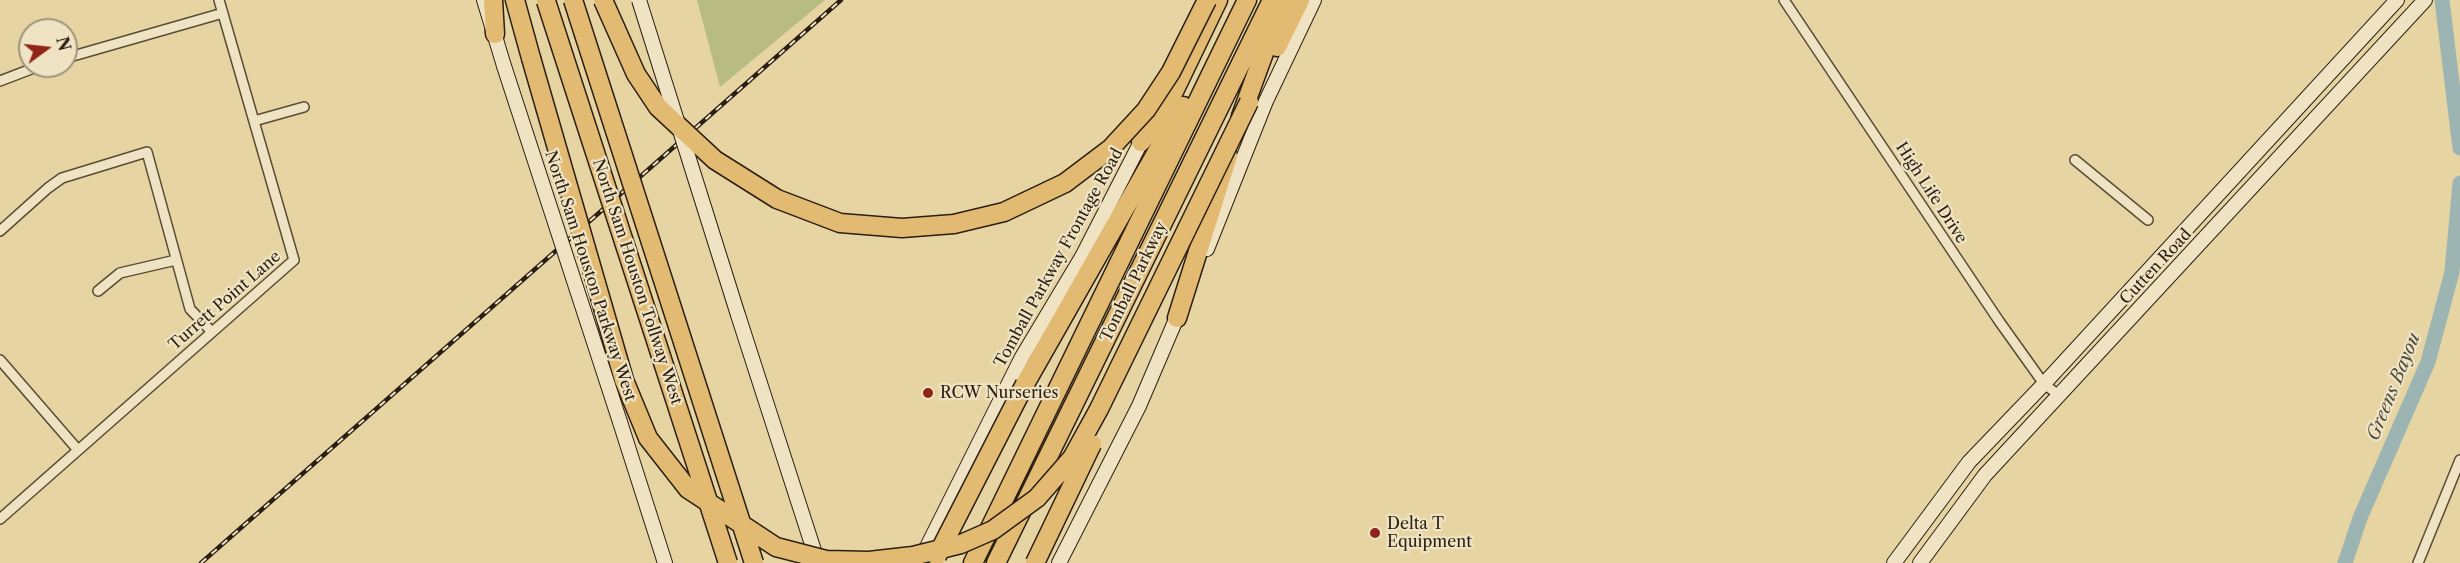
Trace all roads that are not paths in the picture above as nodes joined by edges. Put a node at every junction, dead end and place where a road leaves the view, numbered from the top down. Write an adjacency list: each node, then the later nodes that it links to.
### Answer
1 (219, 0): 19 (street, Turrett Point Lane)
2 (484, 0): 20 (main road, North Sam Houston Parkway West)
3 (493, 0): 20 (highway)
4 (515, 0): 24 (highway, bridge)
5 (546, 0): 44 (highway, North Sam Houston Tollway West, bridge)
6 (573, 0): 45 (highway, North Sam Houston Tollway West, bridge)
7 (603, 0): 9 (highway, bridge)
8 (639, 0): 46 (main road, bridge)
9 (1209, 0): 27 (main road, Tomball Parkway Frontage Road)
10 (1218, 0): 27 (highway)
11 (1245, 0): 48 (highway, bridge); 49 (highway, Tomball Parkway)
12 (1272, 0): 50 (highway, Tomball Parkway)
13 (1283, 0): 35 (highway)
14 (1300, 0): 24 (highway)
15 (1314, 0): 35 (main road)
16 (1784, 0): 38 (street, High Life Drive)
17 (2397, 0): 32 (main road, Cutten Road)
18 (2421, 4): 33 (main road, Cutten Road)
19 (223, 13): 21 (street); 26 (street, Turrett Point Lane)
20 (495, 34): 43 (main road, North Sam Houston Parkway West, bridge)
21 (78, 55)
22 (18, 74): 23 (street)
23 (0, 81)
24 (1249, 102): 51 (highway, bridge)
25 (304, 107): 26 (street)
26 (254, 121): 36 (street, Turrett Point Lane)
27 (1142, 142): 47 (main road, Tomball Parkway Frontage Road)
28 (2075, 159): 29 (street)
29 (2148, 220)
30 (0, 231): 31 (street)
31 (176, 260): 34 (street); 36 (street)
32 (2152, 266): 33 (main road); 38 (main road, Cutten Road)
33 (2167, 280): 39 (main road, Cutten Road)
34 (98, 291)
35 (1177, 318): 52 (main road)
36 (212, 332): 40 (street, Turrett Point Lane)
37 (0, 360): 40 (street)
38 (2044, 384): 39 (street, High Life Drive); 53 (main road, Cutten Road)
39 (2060, 396): 54 (main road, Cutten Road)
40 (78, 450): 42 (street, Turrett Point Lane)
41 (2460, 460): 55 (street)
42 (0, 519)
43 (665, 563)
44 (728, 563)
45 (754, 563)
46 (820, 563)
47 (919, 563)
48 (933, 563)
49 (974, 563)
50 (996, 563)
51 (1035, 563)
52 (1059, 563)
53 (1894, 563)
54 (1920, 563)
55 (2418, 563)

